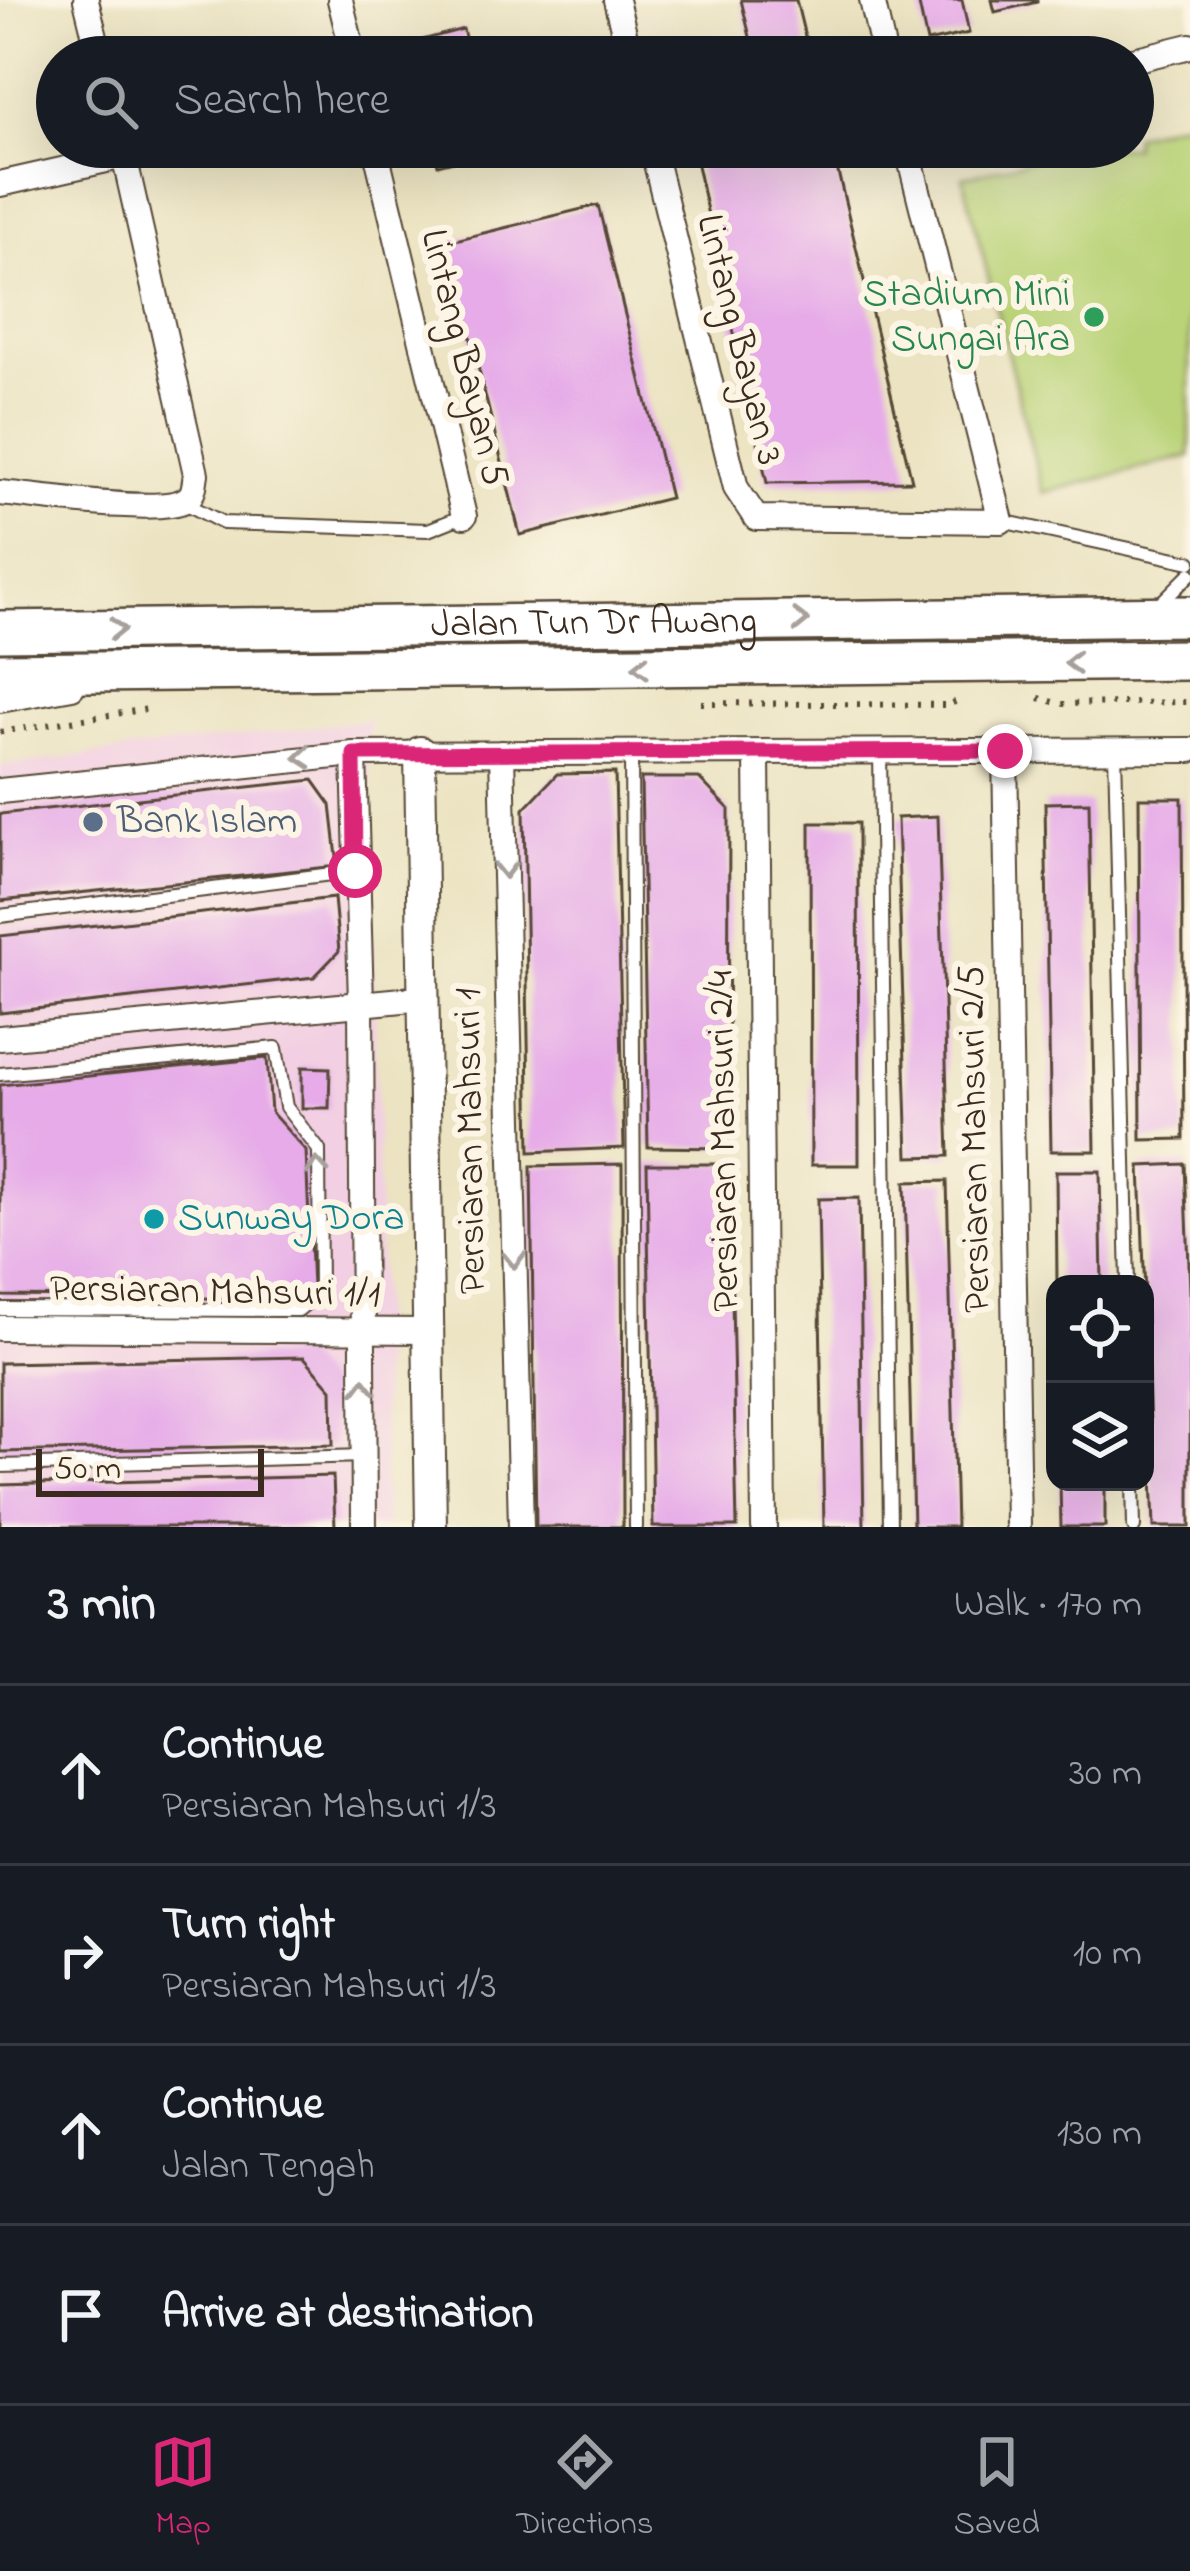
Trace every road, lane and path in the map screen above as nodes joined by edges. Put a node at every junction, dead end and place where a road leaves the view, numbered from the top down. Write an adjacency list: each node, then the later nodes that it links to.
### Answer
1 (86, 0): 5 (street)
2 (340, 0): 6 (street)
3 (616, 0): 7 (street)
4 (872, 0): 8 (street)
5 (95, 36)
6 (349, 36)
7 (625, 36)
8 (880, 36)
9 (1190, 46): 10 (street)
10 (1154, 55)
11 (62, 168): 16 (street)
12 (127, 168): 18 (street)
13 (380, 168): 19 (street, Lintang Bayan 5)
14 (657, 168): 20 (street, Lintang Bayan 3)
15 (912, 168): 20 (street)
16 (0, 184)
17 (0, 493): 18 (street)
18 (183, 502): 19 (lane)
19 (464, 516)
20 (1001, 521): 21 (lane)
21 (1190, 562)
22 (1190, 574): 23 (lane)
23 (1150, 616): 24 (main road, Jalan Tun Dr Awang); 25 (main road, Jalan Tun Dr Awang, one-way to 23)
24 (1190, 616)
25 (0, 631)
26 (1190, 660): 27 (main road, Jalan Tun Dr Awang, one-way to 27)
27 (151, 672): 28 (main road, Jalan Tun Dr Awang); 29 (street)
28 (0, 673)
29 (0, 700)
30 (1115, 749): 32 (street); 33 (street); 46 (lane)
31 (880, 750): 33 (street); 38 (street); 59 (lane)
32 (1190, 750)
33 (1005, 751): 60 (street, Persiaran Mahsuri 2/5)
34 (420, 752): 36 (street); 37 (street); 42 (street, Persiaran Mahsuri 1)
35 (632, 752): 36 (street); 38 (street); 57 (lane)
36 (502, 753): 56 (street, Persiaran Mahsuri 1, one-way to 56)
37 (354, 754): 39 (street, one-way to 39); 40 (street)
38 (757, 754): 58 (street, Persiaran Mahsuri 2/4)
39 (0, 790)
40 (355, 871): 41 (lane); 43 (street)
41 (0, 916)
42 (424, 998): 43 (street); 50 (street, Persiaran Mahsuri 1)
43 (361, 1004): 44 (street); 49 (street)
44 (0, 1038)
45 (0, 1075): 47 (lane, one-way to 45)
46 (1128, 1275)
47 (0, 1309)
48 (0, 1328): 49 (street, Persiaran Mahsuri 1/1)
49 (363, 1331): 50 (street, Persiaran Mahsuri 1/1); 51 (street, one-way to 49)
50 (428, 1331): 55 (street, Persiaran Mahsuri 1)
51 (366, 1456): 52 (lane); 54 (street)
52 (0, 1466)
53 (1133, 1491): 61 (lane)
54 (364, 1527)
55 (431, 1527)
56 (520, 1527)
57 (637, 1527)
58 (764, 1527)
59 (890, 1527)
60 (1018, 1527)
61 (1134, 1527)

